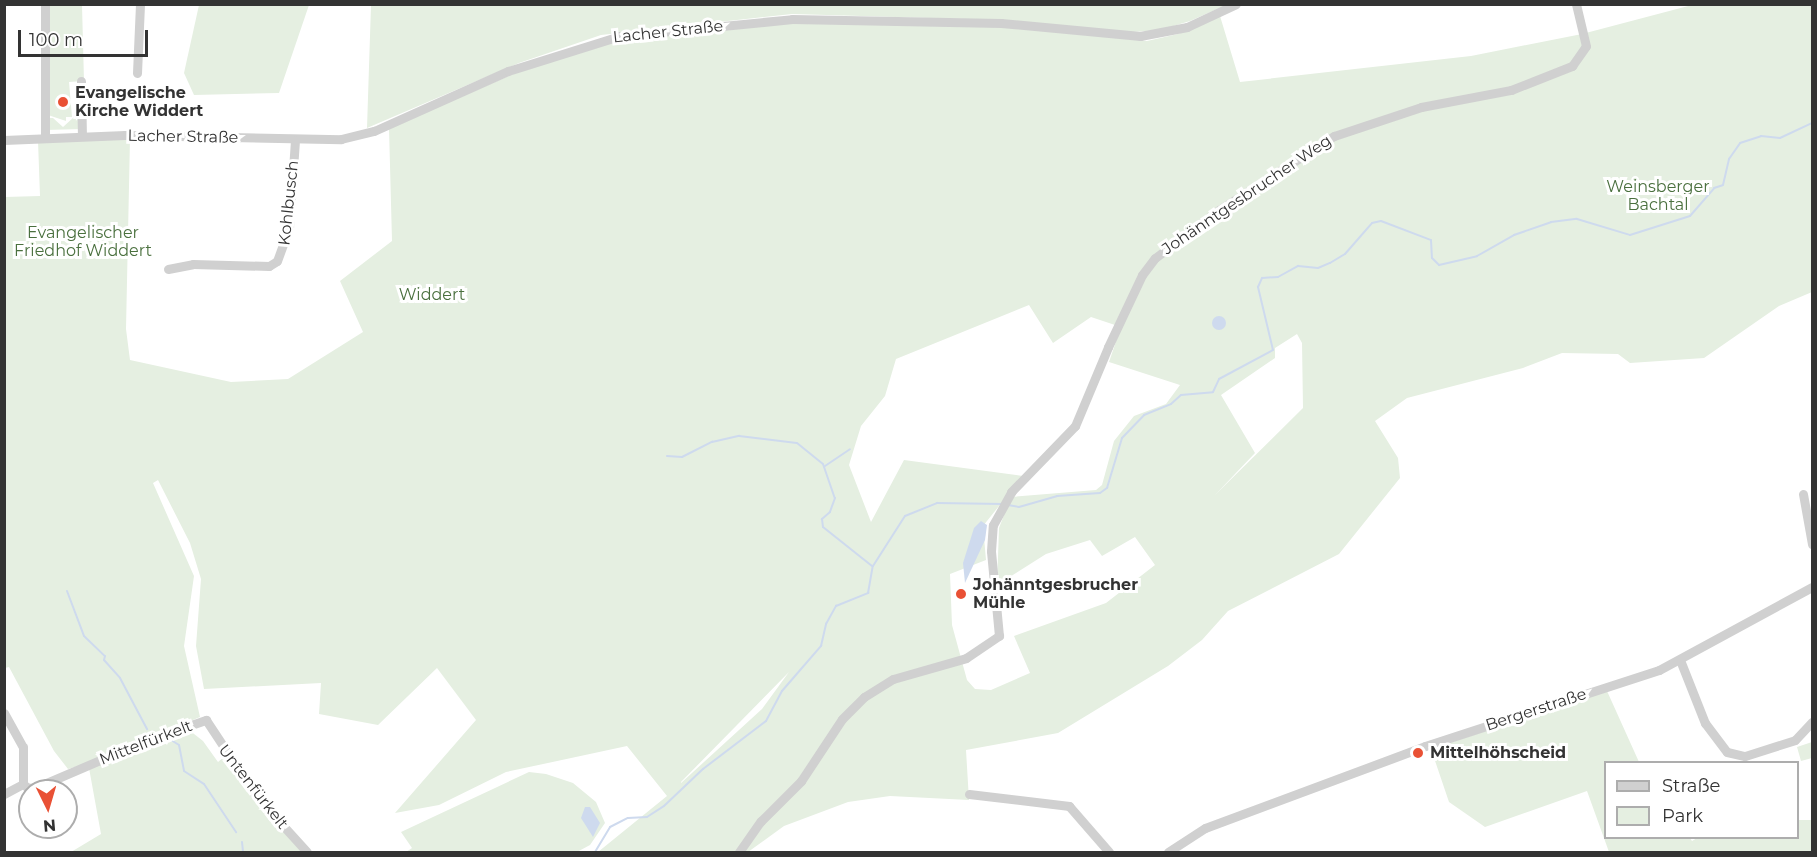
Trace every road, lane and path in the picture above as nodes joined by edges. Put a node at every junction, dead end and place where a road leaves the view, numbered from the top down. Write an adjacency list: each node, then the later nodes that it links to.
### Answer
1 (45, 4): 7 (street)
2 (140, 4): 5 (street)
3 (1236, 4): 10 (street, Lacher Straße)
4 (1576, 4): 24 (street, Johänntgesbrucher Weg)
5 (137, 72)
6 (81, 81): 8 (street)
7 (45, 136): 8 (street, Lacher Straße); 9 (street, Lacher Straße)
8 (82, 136): 10 (street, Lacher Straße)
9 (4, 140)
10 (295, 140): 11 (street, Kohlbusch)
11 (168, 269)
12 (1803, 495): 13 (street)
13 (1812, 544)
14 (1812, 587): 15 (street, Bergerstraße)
15 (1680, 660): 18 (street); 28 (street, Bergerstraße)
16 (4, 713): 19 (street)
17 (204, 720): 20 (street, Mittelfürkelt); 25 (street, Untenfürkelt)
18 (1812, 722)
19 (23, 779)
20 (56, 779)
21 (18, 787): 22 (street, Mittelfürkelt)
22 (4, 794)
23 (969, 794): 27 (street)
24 (741, 850): 26 (street)
25 (307, 852)
26 (730, 852)
27 (1109, 852)
28 (1168, 852)

